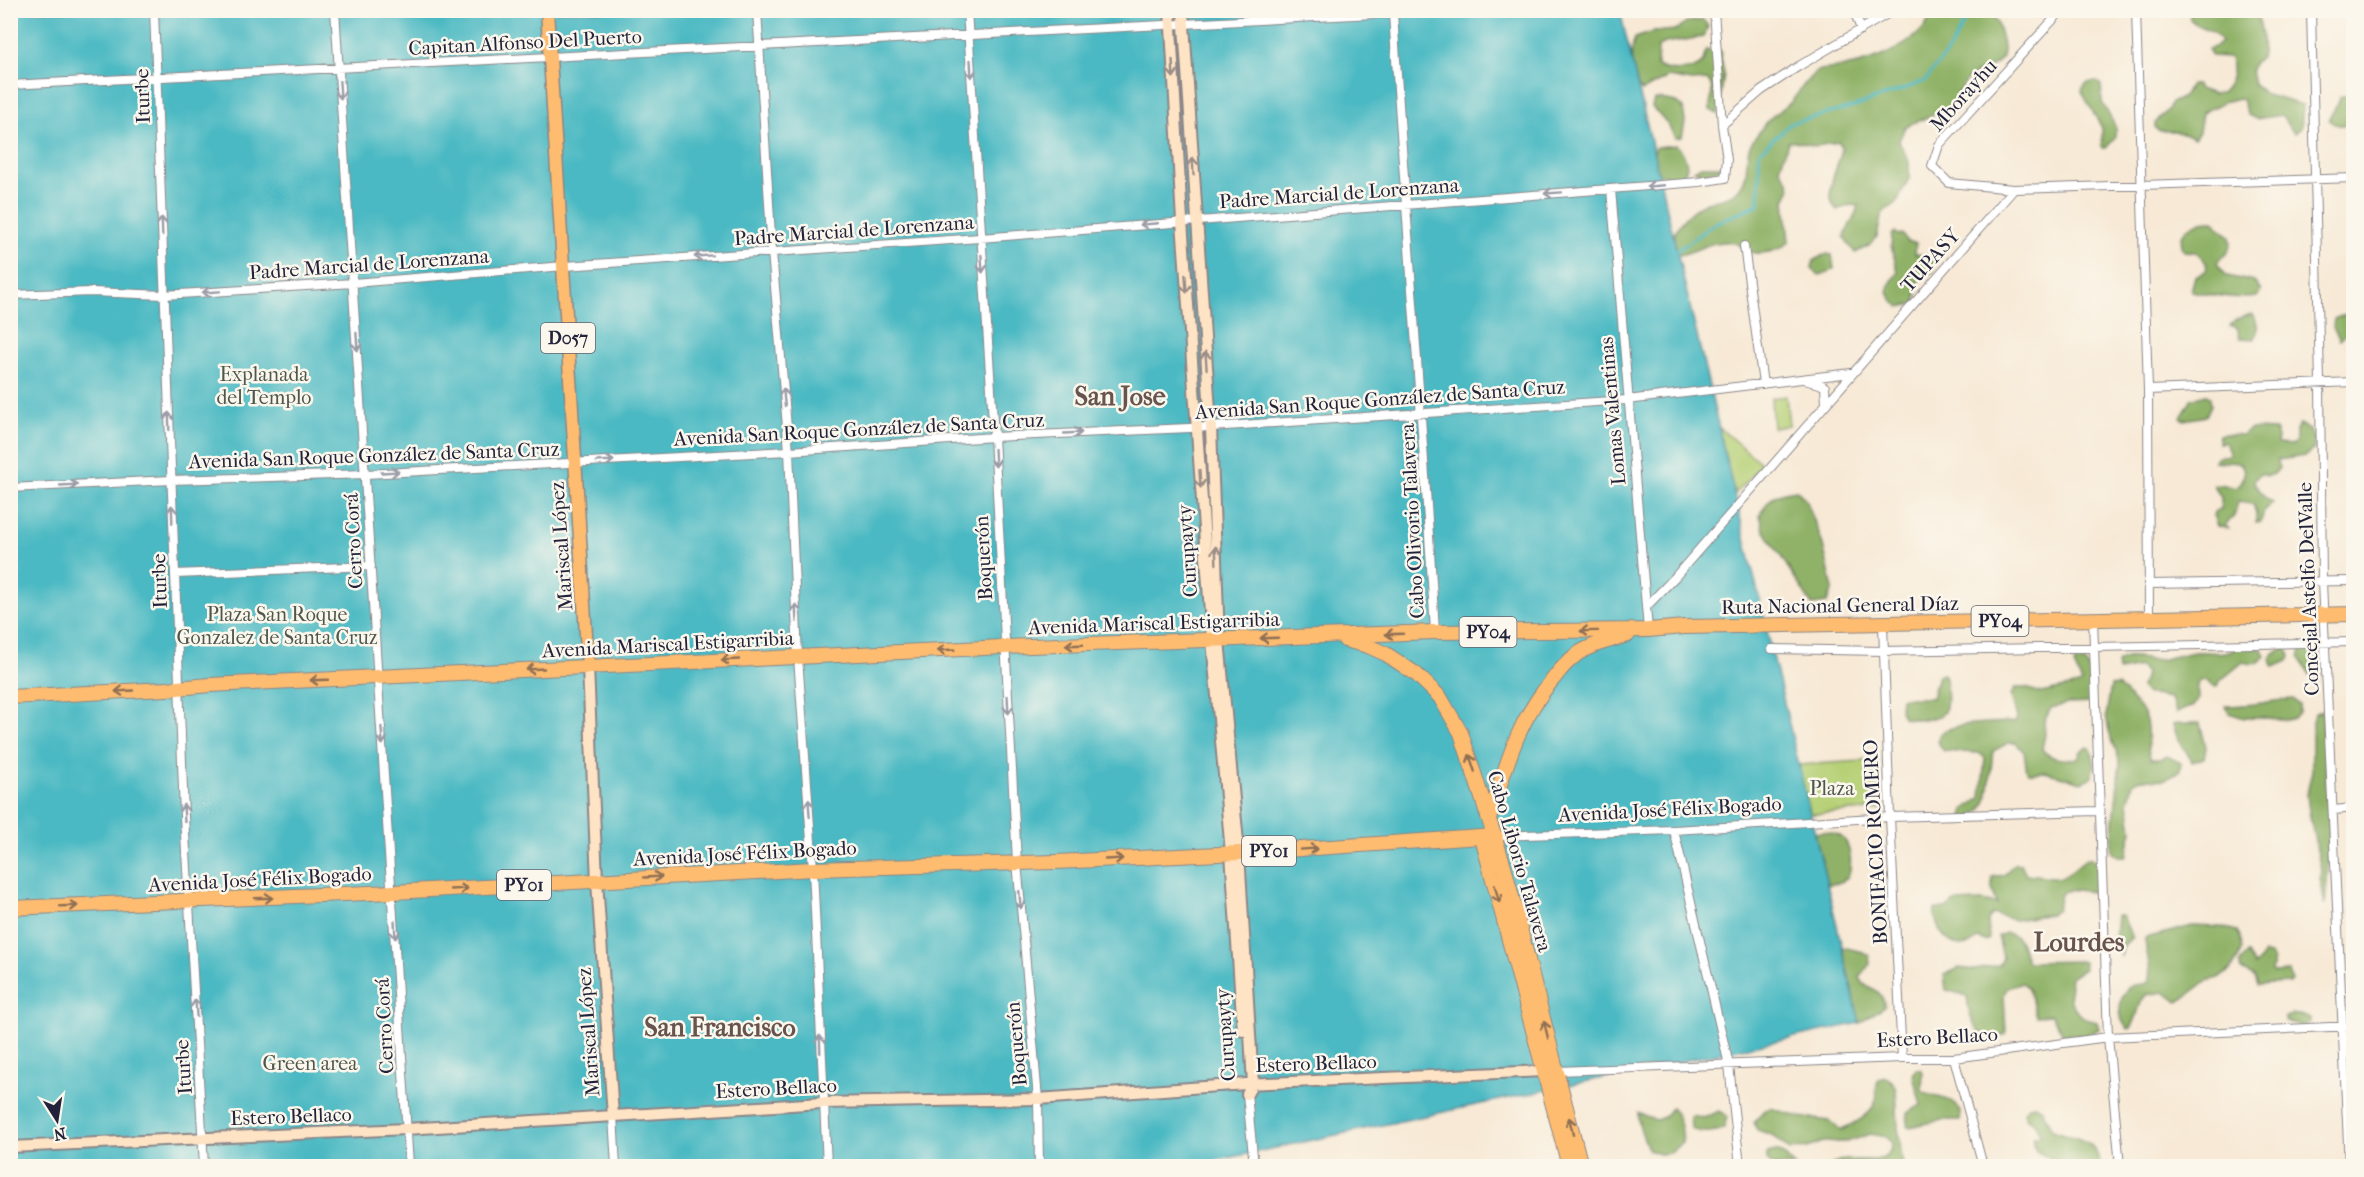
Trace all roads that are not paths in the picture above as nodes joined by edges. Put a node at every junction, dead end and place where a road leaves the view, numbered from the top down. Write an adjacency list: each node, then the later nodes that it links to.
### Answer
1 (154, 10): 22 (street, Iturbe)
2 (335, 10): 21 (street, Cerro Corá)
3 (547, 10): 20 (main road, Mariscal López / D057)
4 (757, 10): 19 (street)
5 (967, 10): 18 (street, Boquerón)
6 (1170, 10): 15 (street, Curupayty)
7 (1183, 10): 16 (street, Curupayty)
8 (1714, 10): 24 (street)
9 (1854, 10): 17 (street)
10 (1894, 10): 17 (street)
11 (2062, 10): 29 (street, Mborayhu)
12 (2136, 10): 27 (street)
13 (2311, 10): 26 (street, Concejal Astelfo DelValle)
14 (1393, 13): 16 (street, Capitan Alfonso Del Puerto); 30 (street, Cabo Olivorio Talavera)
15 (1171, 24): 16 (street, Capitan Alfonso Del Puerto); 18 (street, Capitan Alfonso Del Puerto); 32 (street, Curupayty, one-way to 32)
16 (1184, 24): 31 (street, Curupayty, one-way to 16)
17 (1862, 30): 24 (street)
18 (969, 34): 19 (street, Capitan Alfonso Del Puerto); 33 (street, Boquerón, one-way to 33)
19 (760, 47): 20 (street, Capitan Alfonso Del Puerto); 35 (street)
20 (549, 56): 21 (street, Capitan Alfonso Del Puerto); 36 (main road, Mariscal López / D057)
21 (339, 68): 22 (street, Capitan Alfonso Del Puerto); 37 (street, Cerro Corá, one-way to 37)
22 (158, 78): 23 (street, Capitan Alfonso Del Puerto); 39 (street, Iturbe, one-way to 22)
23 (10, 85)
24 (1722, 125): 28 (street, Padre Marcial de Lorenzana, one-way to 28)
25 (2354, 178): 26 (street)
26 (2316, 180): 27 (street); 42 (street, Concejal Astelfo DelValle)
27 (2142, 185): 29 (street); 45 (street)
28 (1611, 189): 30 (street, Padre Marcial de Lorenzana, one-way to 30); 46 (street, Lomas Valentinas)
29 (2014, 189): 40 (street, TUPASY)
30 (1405, 204): 31 (street, Padre Marcial de Lorenzana); 48 (street, Cabo Olivorio Talavera)
31 (1196, 220): 32 (street, Padre Marcial de Lorenzana); 49 (street, Curupayty, one-way to 31)
32 (1182, 221): 33 (street, Padre Marcial de Lorenzana, one-way to 33); 50 (street, Curupayty, one-way to 50)
33 (980, 238): 35 (street, Padre Marcial de Lorenzana); 51 (street, Boquerón, one-way to 51)
34 (1744, 246): 44 (street)
35 (772, 252): 36 (street, Padre Marcial de Lorenzana, one-way to 36); 52 (street, one-way to 35)
36 (564, 266): 37 (street, Padre Marcial de Lorenzana); 53 (main road, Mariscal López / D057)
37 (353, 283): 39 (street, Padre Marcial de Lorenzana, one-way to 39); 54 (street, Cerro Corá, one-way to 54)
38 (10, 295): 39 (street, Padre Marcial de Lorenzana)
39 (164, 295): 55 (street, Iturbe, one-way to 39)
40 (1851, 373): 41 (street, Avenida San Roque González de Santa Cruz); 47 (street, TUPASY)
41 (1801, 379): 44 (street, Avenida San Roque González de Santa Cruz); 47 (street)
42 (2320, 382): 43 (street); 45 (street); 60 (street, Concejal Astelfo DelValle)
43 (2354, 382)
44 (1763, 384): 46 (street, Avenida San Roque González de Santa Cruz)
45 (2148, 390): 61 (street)
46 (1627, 400): 48 (street, Avenida San Roque González de Santa Cruz); 62 (street, Lomas Valentinas)
47 (1826, 403): 62 (street, TUPASY)
48 (1422, 412): 49 (street, Avenida San Roque González de Santa Cruz); 69 (street, Cabo Olivorio Talavera)
49 (1211, 427): 50 (street, Avenida San Roque González de Santa Cruz); 71 (street, Curupayty, one-way to 49)
50 (1197, 428): 51 (street, Avenida San Roque González de Santa Cruz, one-way to 50); 71 (street, Curupayty, one-way to 71)
51 (994, 437): 52 (street, Avenida San Roque González de Santa Cruz); 75 (street, Boquerón, one-way to 75)
52 (789, 451): 53 (street, Avenida San Roque González de Santa Cruz, one-way to 52); 78 (street, one-way to 52)
53 (575, 462): 54 (street, Avenida San Roque González de Santa Cruz, one-way to 53); 79 (main road, Mariscal López / D057)
54 (366, 474): 55 (street, Avenida San Roque González de Santa Cruz); 57 (street, Cerro Corá)
55 (171, 480): 56 (street, Avenida San Roque González de Santa Cruz, one-way to 55); 58 (street, Iturbe, one-way to 55)
56 (10, 488)
57 (371, 566): 58 (street); 80 (street, Cerro Corá)
58 (175, 574): 81 (street, Iturbe)
59 (2354, 581): 60 (street)
60 (2322, 582): 61 (street); 63 (street, Concejal Astelfo DelValle)
61 (2148, 584): 65 (street)
62 (1646, 608): 68 (street, Lomas Valentinas)
63 (2323, 614): 64 (highway, Ruta Nacional General Díaz / PY04); 65 (highway, Ruta Nacional General Díaz / PY04); 73 (street, Concejal Astelfo DelValle)
64 (2354, 614)
65 (2149, 618): 66 (highway, Ruta Nacional General Díaz / PY04)
66 (2093, 619): 67 (highway, Ruta Nacional General Díaz / PY04); 74 (street)
67 (1883, 624): 68 (highway, Ruta Nacional General Díaz / PY04); 77 (street, BONIFACIO ROMERO)
68 (1648, 630): 69 (highway, Ruta Nacional General Díaz / PY04, one-way to 69); 87 (highway)
69 (1435, 632): 70 (highway, Ruta Nacional General Díaz / PY04, one-way to 70)
70 (1328, 637): 71 (highway, Avenida Mariscal Estigarribia, one-way to 71); 87 (highway, Cabo Liborio Talavera, one-way to 70)
71 (1216, 640): 75 (highway, Avenida Mariscal Estigarribia, one-way to 75); 90 (street, Curupayty)
72 (2354, 642): 73 (street)
73 (2325, 643): 74 (street); 84 (street, Concejal Astelfo DelValle)
74 (2093, 646): 77 (street); 85 (street)
75 (1004, 647): 78 (highway, Avenida Mariscal Estigarribia, one-way to 78); 91 (street, Boquerón, one-way to 91)
76 (1772, 649): 77 (street)
77 (1883, 651): 86 (street, BONIFACIO ROMERO)
78 (798, 657): 79 (highway, Avenida Mariscal Estigarribia, one-way to 79); 92 (street, one-way to 78)
79 (588, 667): 80 (highway, Avenida Mariscal Estigarribia, one-way to 80); 93 (street, Mariscal López / D057)
80 (377, 677): 81 (highway, Avenida Mariscal Estigarribia, one-way to 81); 94 (street, Cerro Corá, one-way to 94)
81 (179, 687): 82 (highway, Avenida Mariscal Estigarribia, one-way to 82); 95 (street, Iturbe, one-way to 81)
82 (10, 697)
83 (2354, 808): 84 (street)
84 (2334, 810): 97 (street, Concejal Astelfo DelValle)
85 (2098, 811): 86 (street, Avenida José Félix Bogado); 99 (street)
86 (1890, 817): 88 (street, Avenida José Félix Bogado); 100 (street, BONIFACIO ROMERO)
87 (1489, 819): 89 (highway)
88 (1674, 830): 89 (street, Avenida José Félix Bogado); 102 (street)
89 (1489, 837): 90 (highway, Avenida José Félix Bogado / PY01, one-way to 89); 103 (highway, Cabo Liborio Talavera)
90 (1235, 853): 91 (highway, Avenida José Félix Bogado / PY01, one-way to 90); 104 (street, Curupayty)
91 (1017, 862): 92 (highway, Avenida José Félix Bogado / PY01); 105 (street, Boquerón, one-way to 105)
92 (813, 869): 93 (highway, Avenida José Félix Bogado / PY01, one-way to 92); 106 (street, one-way to 92)
93 (597, 880): 94 (highway, Avenida José Félix Bogado / PY01, one-way to 93); 107 (street, Mariscal López)
94 (393, 892): 95 (highway, Avenida José Félix Bogado / PY01, one-way to 94); 108 (street, Cerro Corá, one-way to 108)
95 (189, 901): 96 (highway, Avenida José Félix Bogado / PY01, one-way to 95); 109 (street, Iturbe, one-way to 95)
96 (10, 908)
97 (2342, 1026): 98 (street, Estero Bellaco); 99 (street, Estero Bellaco); 122 (street, Concejal Astelfo DelValle)
98 (2354, 1026)
99 (2108, 1037): 101 (street, Estero Bellaco); 121 (street)
100 (1902, 1058): 101 (street, Estero Bellaco); 102 (street, Estero Bellaco)
101 (1954, 1058): 120 (street)
102 (1729, 1065): 103 (street, Estero Bellaco); 119 (street)
103 (1550, 1071): 104 (street, Estero Bellaco); 117 (highway, Cabo Liborio Talavera); 118 (highway, Cabo Liborio Talavera, one-way to 103)
104 (1249, 1087): 105 (street, Estero Bellaco); 116 (street)
105 (1037, 1101): 106 (street, Estero Bellaco); 115 (street, Boquerón)
106 (822, 1103): 107 (street, Estero Bellaco); 114 (street)
107 (613, 1116): 108 (street, Estero Bellaco); 113 (street)
108 (406, 1129): 109 (street, Estero Bellaco); 112 (street, Cerro Corá)
109 (204, 1138): 110 (street, Estero Bellaco); 111 (street, Iturbe)
110 (10, 1147)
111 (204, 1167)
112 (409, 1167)
113 (616, 1167)
114 (827, 1167)
115 (1039, 1167)
116 (1254, 1167)
117 (1569, 1167)
118 (1581, 1167)
119 (1740, 1167)
120 (1983, 1167)
121 (2120, 1167)
122 (2349, 1167)

